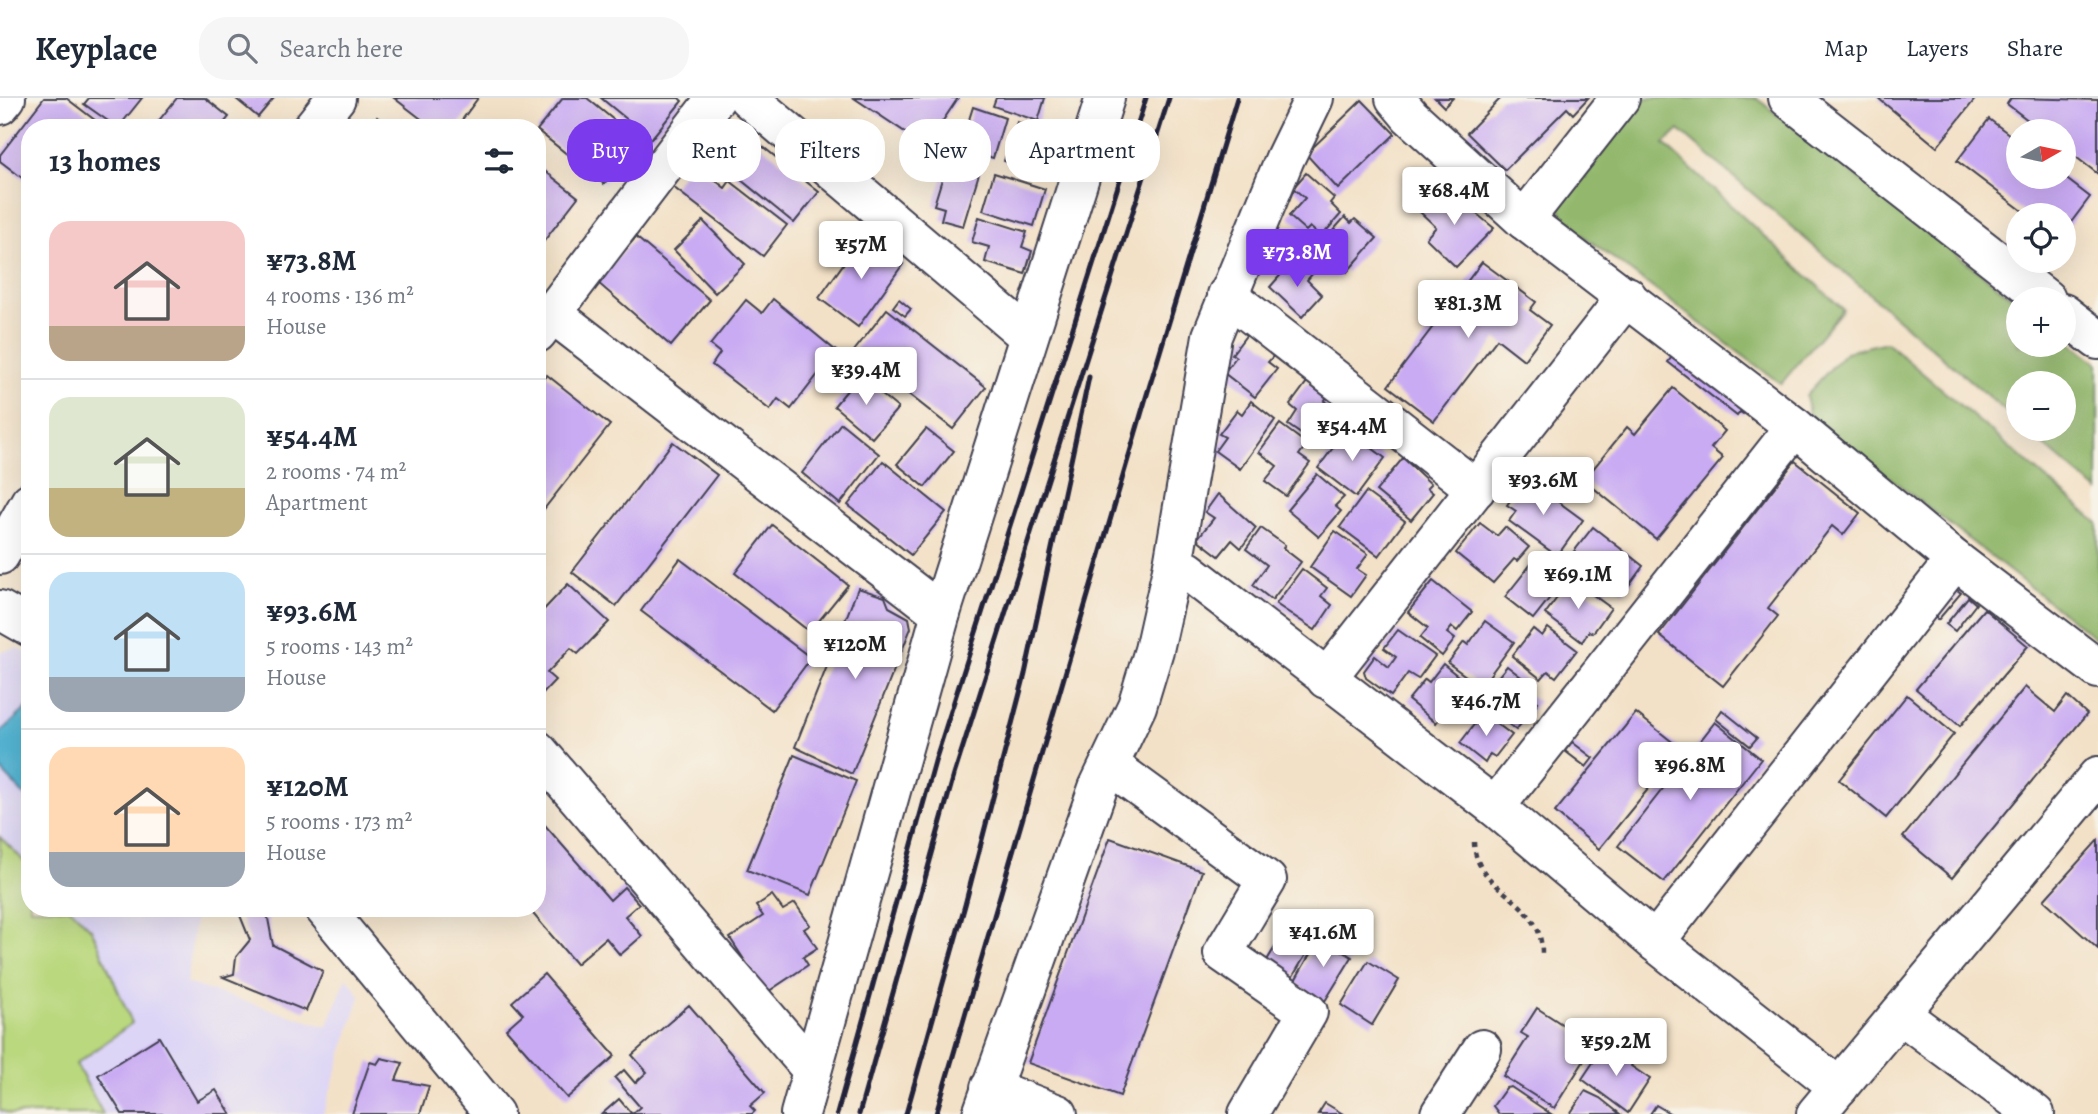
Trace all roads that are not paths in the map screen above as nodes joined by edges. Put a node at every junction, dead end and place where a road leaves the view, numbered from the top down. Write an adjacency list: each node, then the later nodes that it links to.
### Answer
1 (6, 98): 10 (street)
2 (336, 98): 11 (street)
3 (716, 98): 16 (street)
4 (748, 98): 19 (street)
5 (1105, 98): 19 (street)
6 (1314, 98): 14 (street)
7 (1395, 98): 12 (street)
8 (1620, 98): 12 (street)
9 (1788, 98): 13 (street)
10 (0, 105)
11 (319, 119)
12 (1524, 220): 15 (street)
13 (2031, 287)
14 (1227, 295): 22 (street); 26 (street)
15 (1627, 296): 21 (street); 22 (street)
16 (546, 322)
17 (2076, 323): 20 (street)
18 (546, 324): 28 (street)
19 (1027, 335): 28 (street)
20 (2098, 340)
21 (1795, 427): 25 (street); 35 (street)
22 (1476, 489): 31 (street)
23 (21, 518): 24 (street)
24 (0, 555)
25 (1955, 560): 30 (street); 37 (street)
26 (1173, 565): 31 (street); 33 (street)
27 (0, 610): 29 (street)
28 (941, 613): 40 (street)
29 (21, 621)
30 (2098, 669)
31 (1326, 679): 35 (street)
32 (546, 761): 40 (street)
33 (1111, 766): 42 (street); 46 (street)
34 (2098, 776): 38 (street)
35 (1495, 807): 37 (street)
36 (331, 917): 43 (street)
37 (1655, 942): 41 (street)
38 (1900, 1014): 41 (street); 48 (street)
39 (1482, 1049): 47 (street)
40 (812, 1070): 44 (street)
41 (1827, 1100)
42 (986, 1101): 45 (street)
43 (494, 1114)
44 (800, 1114)
45 (1058, 1114)
46 (1248, 1114)
47 (1440, 1114)
48 (2035, 1114)

